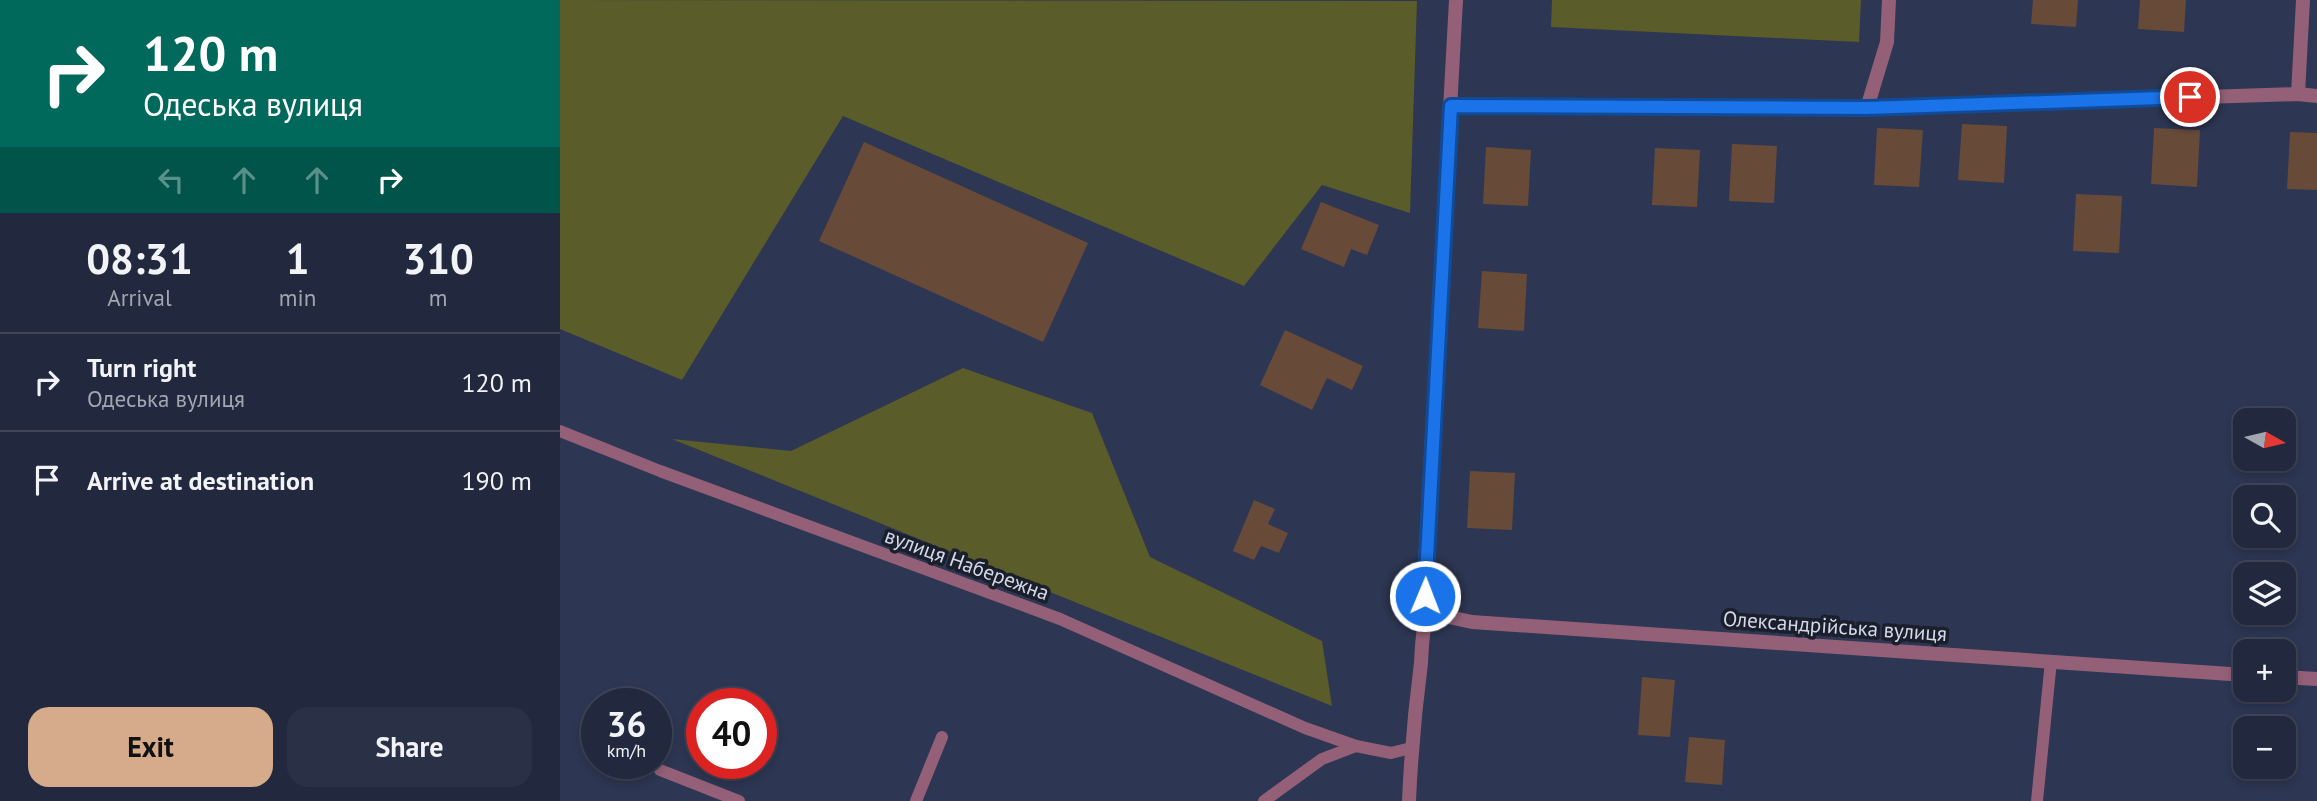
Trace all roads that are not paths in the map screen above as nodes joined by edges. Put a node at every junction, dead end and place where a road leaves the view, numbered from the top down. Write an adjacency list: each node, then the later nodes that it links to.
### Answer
1 (1456, 0): 6 (street)
2 (1889, 0): 7 (street)
3 (2303, 0): 4 (street)
4 (2298, 94): 5 (street); 7 (street)
5 (2317, 96)
6 (1451, 106): 7 (street); 9 (street)
7 (1867, 108)
8 (560, 431): 15 (lane, вулиця Набережна)
9 (1429, 607): 10 (street, Олександрійська вулиця); 16 (street)
10 (2051, 662): 11 (street, Олександрійська вулиця); 22 (lane)
11 (2233, 674)
12 (2296, 678): 13 (street)
13 (2317, 679)
14 (942, 737): 18 (lane)
15 (1356, 746): 16 (lane, вулиця Набережна); 20 (lane)
16 (1411, 748): 21 (street)
17 (672, 775): 19 (lane)
18 (916, 800)
19 (739, 801)
20 (1264, 801)
21 (1409, 801)
22 (2038, 801)

